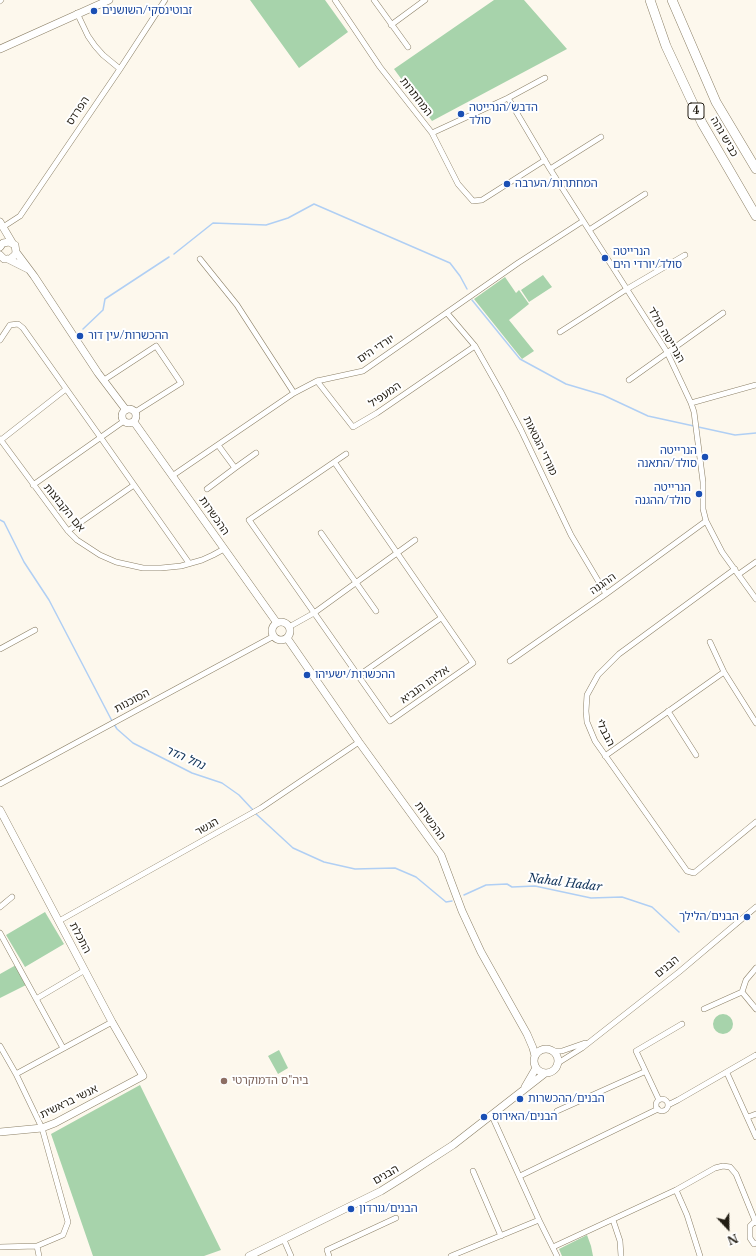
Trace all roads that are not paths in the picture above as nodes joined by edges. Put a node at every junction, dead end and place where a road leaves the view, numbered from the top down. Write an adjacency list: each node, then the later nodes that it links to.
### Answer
1 (109, 0): 8 (street)
2 (165, 0): 12 (street, הפרדס)
3 (335, 0): 15 (street, המחתרות)
4 (374, 0): 9 (street)
5 (425, 0): 9 (street)
6 (650, 0): 21 (highway, כביש גהה / 4)
7 (672, 0): 19 (highway, כביש גהה / 4)
8 (77, 13): 11 (street); 12 (street)
9 (391, 25): 10 (street)
10 (408, 47)
11 (0, 49)
12 (120, 69): 23 (street, הפרדס)
13 (545, 78): 14 (street)
14 (508, 98): 15 (street); 17 (street, הנרייטה סולד)
15 (432, 133): 17 (street, המחתרות)
16 (600, 137): 18 (street)
17 (545, 160): 18 (street, הנרייטה סולד)
18 (550, 169): 22 (street, הנרייטה סולד)
19 (756, 169)
20 (645, 194): 24 (street)
21 (756, 216)
22 (583, 221): 24 (street, הנרייטה סולד); 33 (street, יורדי הים)
23 (1, 224): 25 (street); 26 (street)
24 (589, 230): 32 (street, הנרייטה סולד)
25 (13, 244): 26 (street); 27 (street)
26 (1, 246)
27 (16, 252): 29 (street); 31 (street)
28 (685, 255): 32 (street)
29 (3, 258): 31 (street)
30 (200, 259): 44 (street)
31 (28, 269): 39 (street)
32 (627, 289): 35 (street); 38 (street, הנרייטה סולד)
33 (447, 313): 37 (street, מורדי הגטאות); 41 (street, יורדי הים)
34 (723, 313): 38 (street)
35 (560, 332)
36 (0, 340): 43 (street)
37 (474, 346): 41 (street, המעפיל); 72 (street, מורדי הגטאות)
38 (667, 352): 40 (street); 45 (street, הנרייטה סולד)
39 (104, 380): 46 (street); 47 (street)
40 (629, 380)
41 (317, 381): 44 (street, יורדי הים)
42 (756, 384): 45 (street)
43 (66, 389): 50 (street); 51 (street)
44 (294, 393): 52 (street, יורדי הים)
45 (691, 403): 61 (street, הנרייטה סולד)
46 (126, 410): 47 (street); 48 (street)
47 (135, 412): 49 (street)
48 (124, 421): 49 (street); 50 (street)
49 (134, 422): 57 (street, ההכשרות)
50 (102, 438): 58 (street); 59 (street)
51 (0, 439): 59 (street, אם הקבוצות)
52 (218, 445): 56 (street); 57 (street, יורדי הים)
53 (256, 453): 56 (street)
54 (346, 454): 55 (street)
55 (335, 463): 66 (street, אליהו הנביא); 75 (street, אליהו הנביא)
56 (235, 468): 60 (street)
57 (172, 476): 65 (street, ההכשרות)
58 (134, 484): 62 (street); 68 (street)
59 (33, 485): 62 (street, אם הקבוצות)
60 (207, 489)
61 (706, 521): 69 (street, הנרייטה סולד); 72 (street, ההגנה)
62 (68, 531): 68 (street, אם הקבוצות)
63 (321, 533): 71 (street)
64 (415, 540): 66 (street)
65 (224, 549): 68 (street, אם הקבוצות); 77 (street, ההכשרות)
66 (397, 553): 71 (street); 76 (street, אליהו הנביא)
67 (756, 562): 70 (street)
68 (189, 563)
69 (735, 569): 70 (street, הנרייטה סולד); 91 (street, הבבלי)
70 (739, 574): 73 (street, הנרייטה סולד)
71 (356, 582): 74 (street); 75 (street)
72 (606, 594): 84 (street, ההגנה)
73 (756, 599)
74 (376, 611)
75 (314, 613): 78 (street); 86 (street, אליהו הנביא)
76 (441, 618): 86 (street); 86 (street, אליהו הנביא)
77 (277, 623): 78 (street); 80 (street)
78 (289, 627): 81 (street)
79 (35, 630): 83 (street)
80 (274, 636): 81 (street); 92 (street, הסוכנות)
81 (287, 638): 89 (street, ההכשרות)
82 (710, 642): 85 (street)
83 (0, 649)
84 (510, 661)
85 (724, 672): 87 (street); 88 (street)
86 (358, 676)
87 (668, 711): 90 (street); 91 (street)
88 (756, 723)
89 (359, 742): 98 (street, הגשר); 108 (street, ההכשרות)
90 (696, 755)
91 (605, 756): 94 (street, הבבלי)
92 (0, 784)
93 (0, 810): 98 (street, התכלת)
94 (756, 822)
95 (12, 897): 97 (street)
96 (756, 906): 109 (street, הבנים)
97 (0, 907)
98 (59, 921): 101 (street, התכלת)
99 (0, 933): 103 (street)
100 (756, 968): 102 (street)
101 (85, 970): 103 (street); 106 (street, התכלת)
102 (742, 992): 104 (street); 105 (street)
103 (36, 999): 111 (street)
104 (704, 1009)
105 (756, 1009)
106 (112, 1022): 111 (street); 122 (street, התכלת)
107 (682, 1024): 118 (street)
108 (527, 1034): 112 (street, ההכשרות); 115 (street, ההכשרות)
109 (590, 1041): 113 (street, הבנים); 116 (street, הבנים)
110 (0, 1046): 120 (street)
111 (63, 1048): 120 (street)
112 (544, 1049): 113 (street); 115 (street)
113 (554, 1051): 116 (street)
114 (756, 1055): 119 (street)
115 (535, 1056): 117 (street)
116 (558, 1063): 121 (street)
117 (536, 1068): 121 (street); 123 (street, הבנים)
118 (644, 1072): 124 (street); 127 (street)
119 (727, 1073): 125 (street); 130 (street)
120 (16, 1074): 131 (street)
121 (544, 1074): 123 (street, הבנים)
122 (143, 1076): 131 (street, אנשי בראשית)
123 (522, 1092): 129 (street, הבנים)
124 (659, 1100): 125 (street); 126 (street)
125 (668, 1105): 126 (street)
126 (658, 1109): 135 (street)
127 (556, 1111)
128 (756, 1114): 130 (street)
129 (492, 1116): 135 (street); 142 (street, הבנים)
130 (748, 1117): 133 (street)
131 (42, 1128): 132 (street, אנשי בראשית); 144 (street)
132 (0, 1132)
133 (756, 1137)
134 (473, 1171): 141 (street)
135 (520, 1176): 138 (street)
136 (676, 1190): 139 (street); 140 (street); 154 (street)
137 (396, 1218): 150 (street)
138 (539, 1220): 141 (street); 146 (street)
139 (612, 1220): 146 (street); 153 (street)
140 (756, 1222): 143 (street)
141 (501, 1236): 151 (street)
142 (284, 1240): 148 (street, הבנים); 149 (street)
143 (756, 1244)
144 (37, 1246): 145 (street); 147 (street)
145 (0, 1247)
146 (553, 1247): 152 (street)
147 (39, 1256)
148 (249, 1256)
149 (291, 1256)
150 (329, 1256)
151 (451, 1256)
152 (558, 1256)
153 (621, 1256)
154 (700, 1256)

